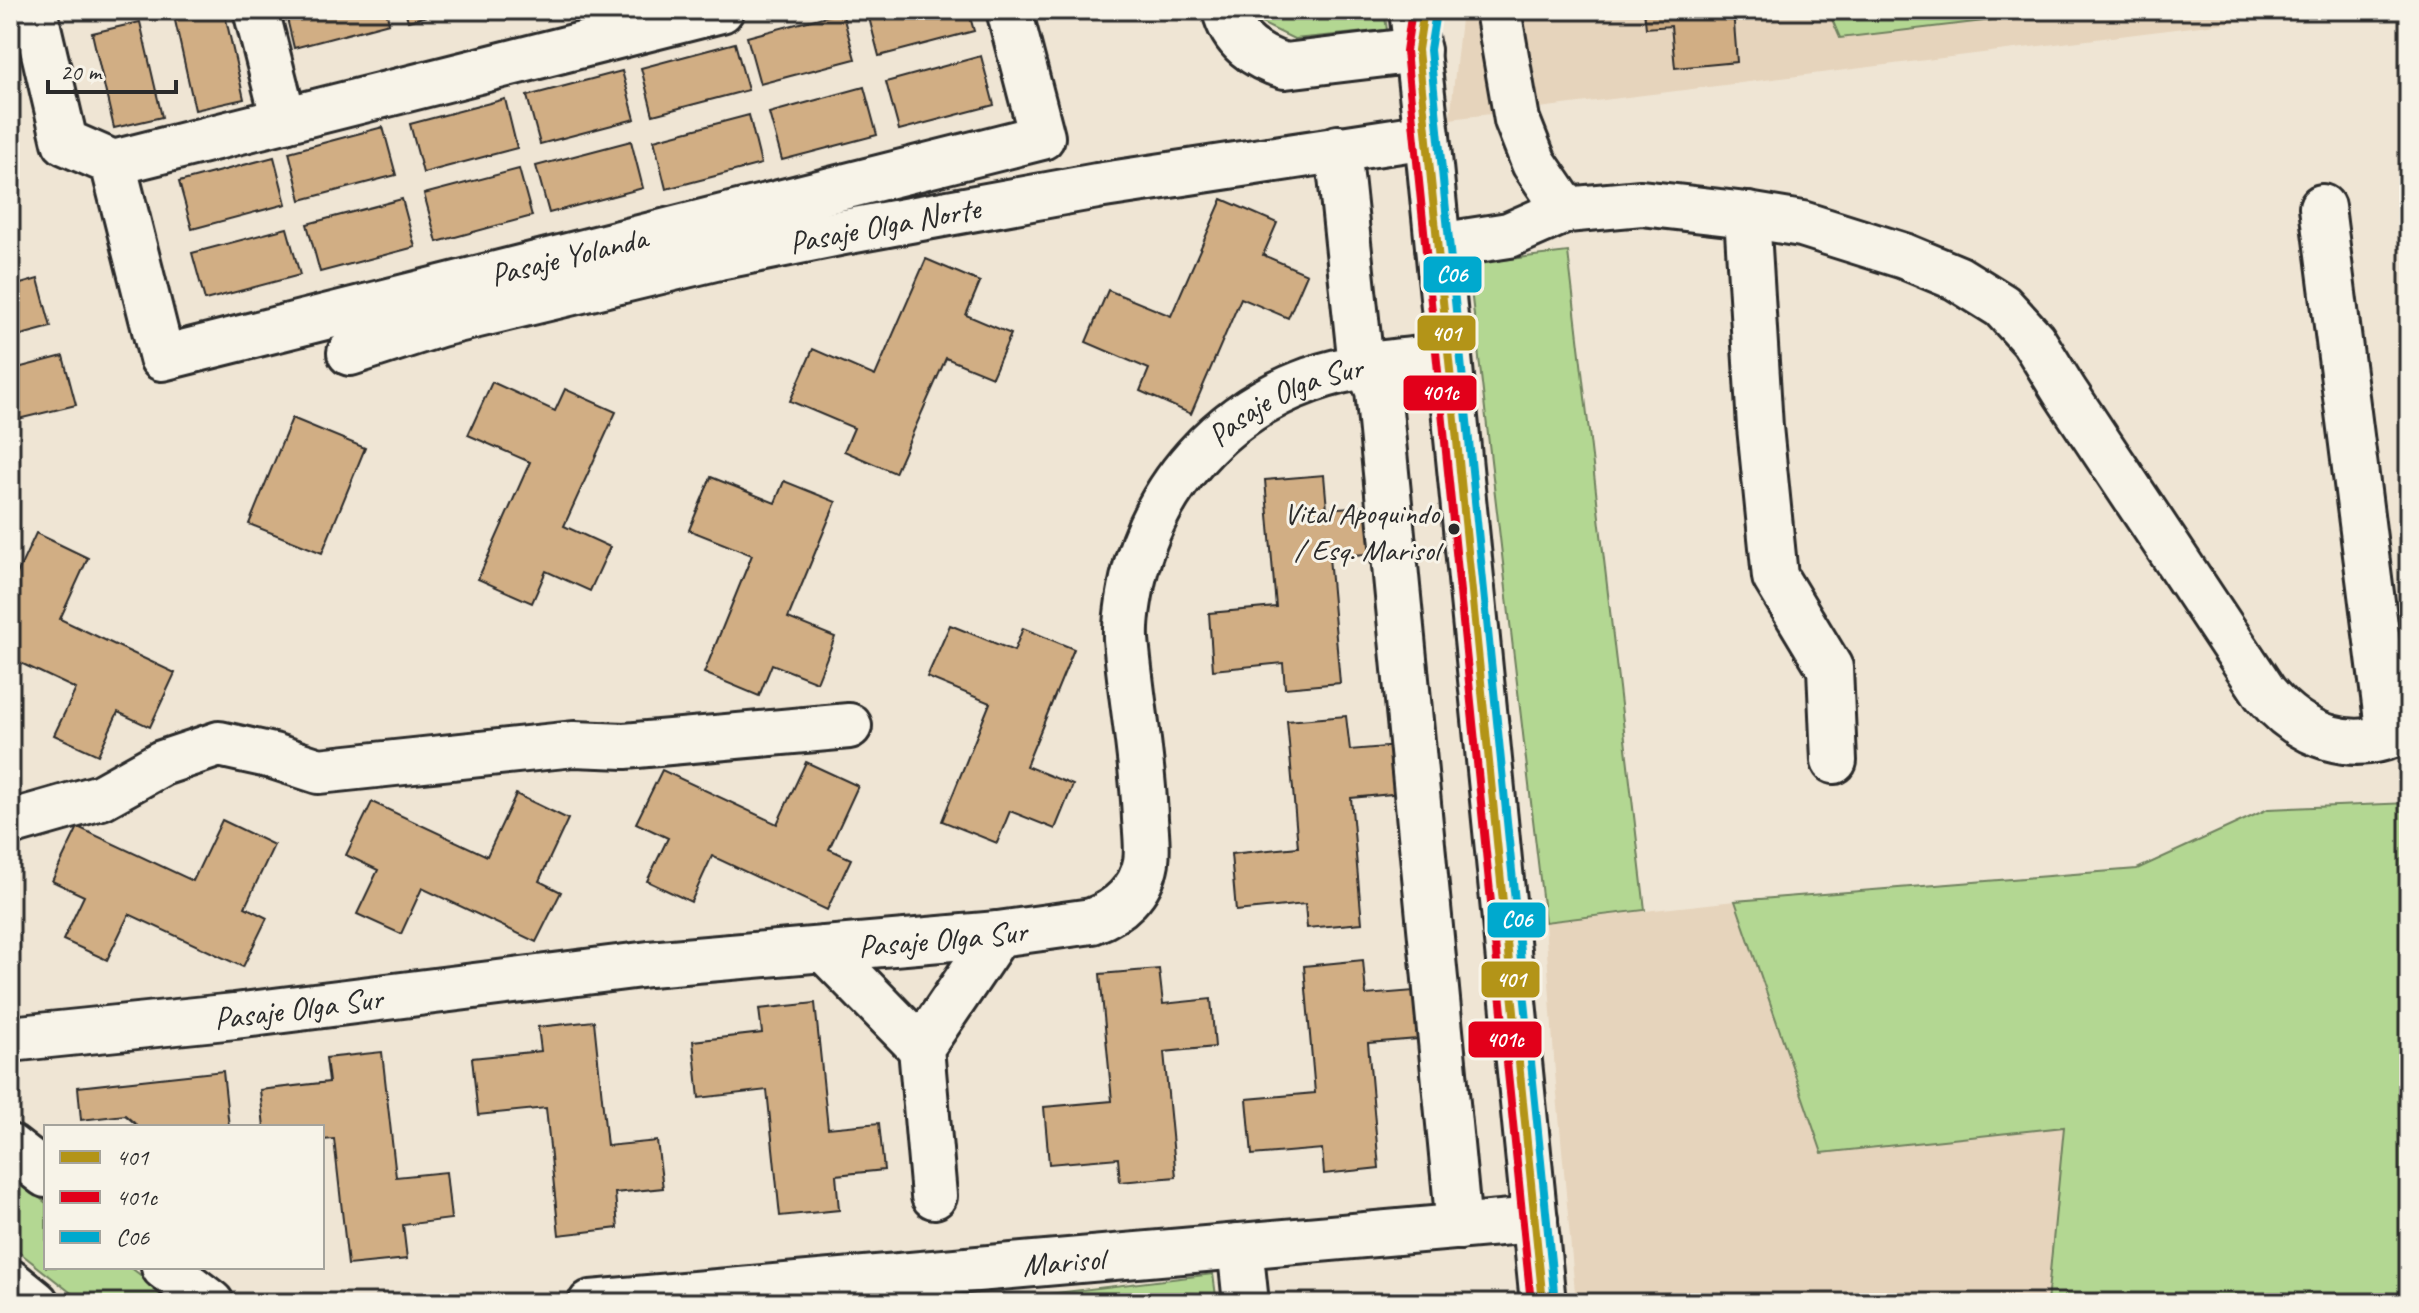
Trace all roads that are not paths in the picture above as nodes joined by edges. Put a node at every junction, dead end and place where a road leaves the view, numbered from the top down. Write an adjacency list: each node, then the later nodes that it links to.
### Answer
1 (34, 10): 11 (street)
2 (256, 10): 8 (street)
3 (721, 10): 8 (street)
4 (1009, 10): 11 (street, Pasaje Yolanda)
5 (1225, 10): 7 (street)
6 (1498, 10): 13 (street)
7 (1418, 23): 9 (street)
8 (284, 120): 11 (street)
9 (1427, 136): 10 (street, Pasaje Olga Norte); 15 (street)
10 (1338, 148): 16 (street, Pasaje Olga Norte); 18 (street)
11 (113, 163)
12 (2322, 207): 20 (street)
13 (1566, 210): 14 (street); 15 (street)
14 (1747, 215): 20 (street); 21 (street)
15 (1438, 246): 17 (street)
16 (350, 353)
17 (1447, 357): 18 (street, Pasaje Olga Sur); 30 (street)
18 (1367, 366): 23 (street, Pasaje Olga Sur); 31 (street)
19 (849, 726): 22 (street)
20 (2399, 732)
21 (1834, 761)
22 (10, 823)
23 (998, 934): 24 (street, Pasaje Olga Sur); 26 (street)
24 (824, 949): 25 (street, Pasaje Olga Sur); 26 (street)
25 (10, 1039)
26 (921, 1048): 29 (street)
27 (10, 1147): 28 (street)
28 (44, 1173)
29 (934, 1196)
30 (1535, 1220): 31 (street, Marisol); 40 (street)
31 (1459, 1227): 32 (street, Marisol)
32 (1240, 1246): 35 (street, Marisol); 39 (street)
33 (167, 1269): 37 (street)
34 (10, 1282): 36 (street)
35 (804, 1293): 38 (street, Marisol)
36 (36, 1303)
37 (211, 1303)
38 (591, 1303)
39 (1246, 1303)
40 (1543, 1303)

